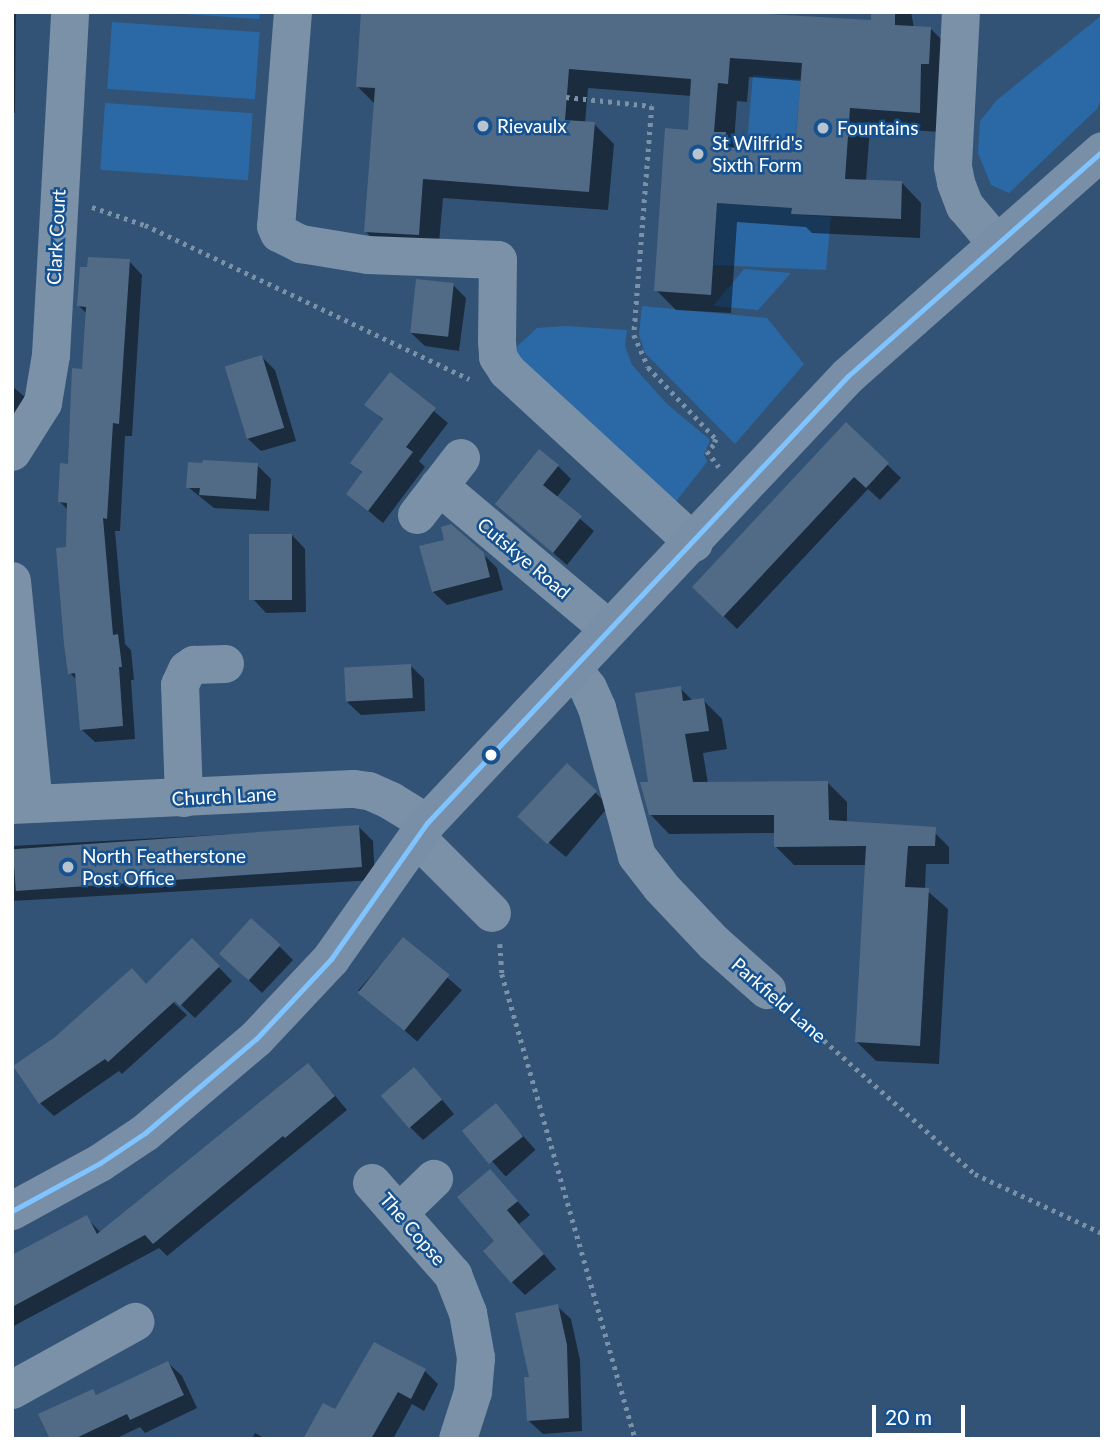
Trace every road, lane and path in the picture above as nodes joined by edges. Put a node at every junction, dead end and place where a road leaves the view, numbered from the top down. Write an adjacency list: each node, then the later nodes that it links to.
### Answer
1 (70, 12): 6 (street, Clark Court)
2 (293, 12): 12 (street)
3 (961, 12): 7 (street)
4 (566, 97): 11 (path)
5 (1102, 151): 7 (main road)
6 (58, 195): 8 (path); 9 (street, Clark Court)
7 (997, 244): 11 (main road)
8 (479, 384)
9 (12, 452)
10 (439, 486): 15 (street, Cutskye Road)
11 (743, 490): 12 (main road)
12 (694, 543): 15 (main road)
13 (12, 581): 14 (street)
14 (15, 628): 19 (street)
15 (609, 629): 17 (main road)
16 (225, 664): 18 (street)
17 (573, 669): 20 (main road); 22 (street, Parkfield Lane)
18 (184, 797): 19 (street, Church Lane); 20 (street, Church Lane)
19 (23, 805)
20 (422, 831): 21 (street, Church Lane); 25 (main road)
21 (492, 913): 31 (path)
22 (767, 990): 27 (path, Parkfield Lane)
23 (434, 1179): 26 (street)
24 (372, 1183): 26 (street, The Copse)
25 (12, 1211)
26 (399, 1213): 30 (street, The Copse)
27 (1102, 1233)
28 (135, 1322): 29 (street)
29 (12, 1390)
30 (458, 1439)
31 (635, 1439)

